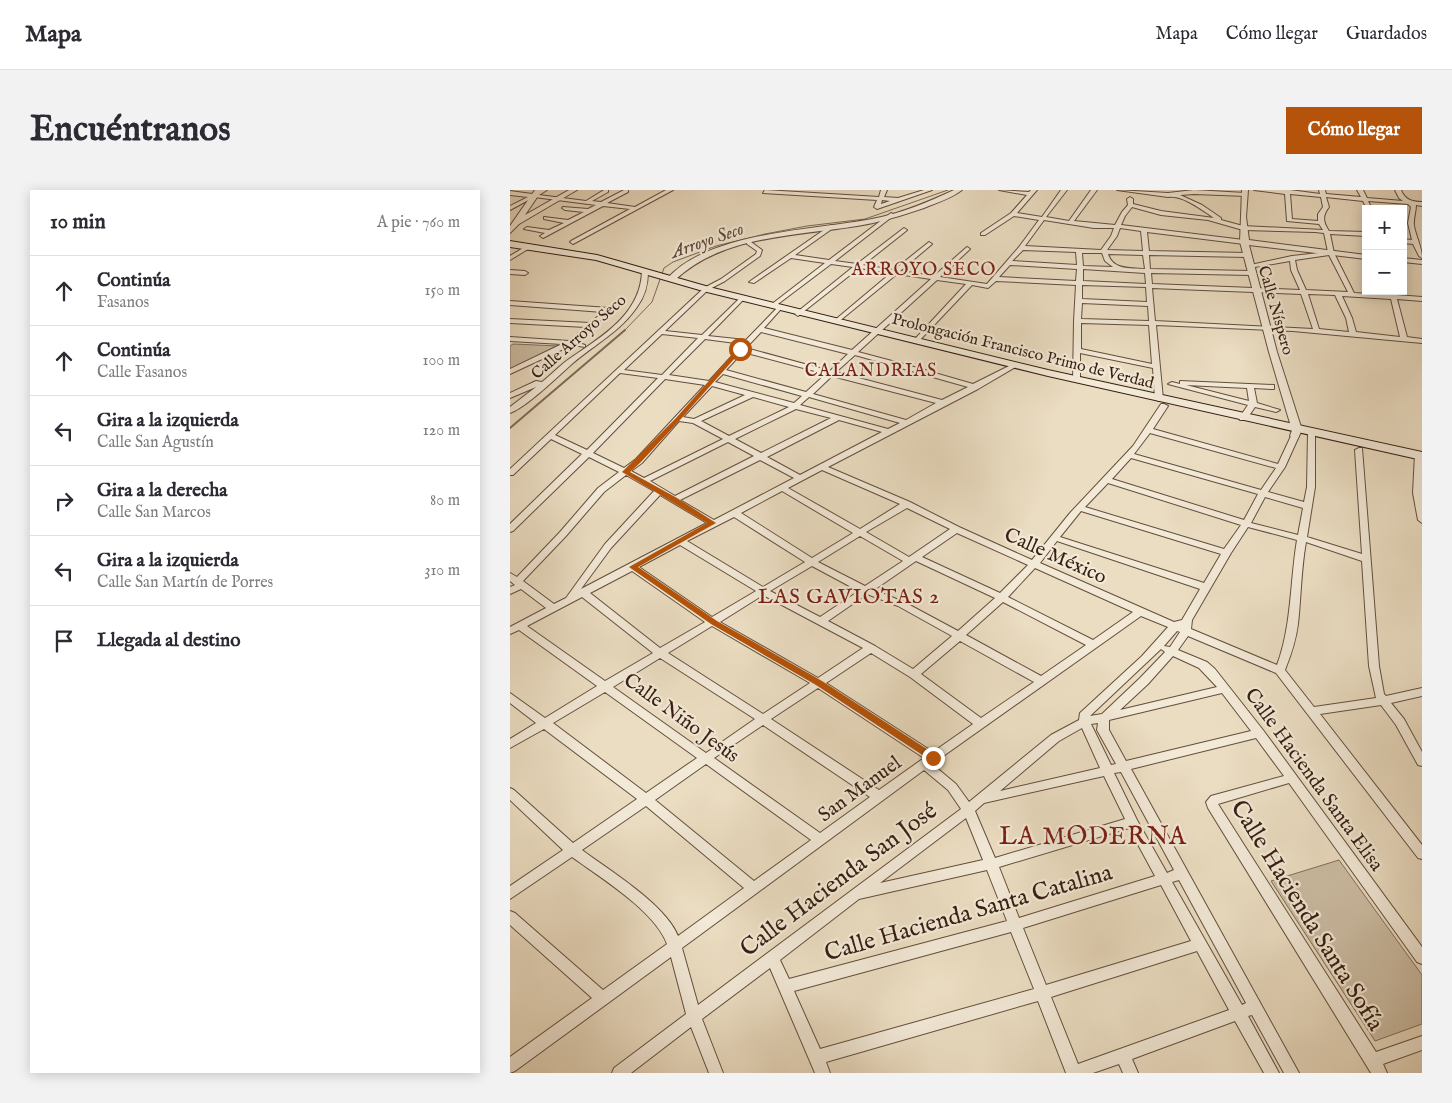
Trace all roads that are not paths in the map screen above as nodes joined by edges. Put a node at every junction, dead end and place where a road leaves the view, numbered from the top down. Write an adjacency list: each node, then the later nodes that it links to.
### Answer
1 (538, 190): 26 (street)
2 (544, 190): 26 (street)
3 (574, 190): 29 (street)
4 (670, 190): 39 (street)
5 (884, 190): 27 (street)
6 (929, 190): 30 (street)
7 (955, 190): 42 (street)
8 (1002, 190): 22 (street)
9 (1064, 190): 44 (street)
10 (1094, 190): 45 (street)
11 (1120, 190): 12 (street)
12 (1128, 190): 25 (street); 31 (street)
13 (1257, 190): 18 (street)
14 (1360, 190): 28 (street)
15 (1398, 190): 33 (street)
16 (606, 191): 32 (street)
17 (626, 191): 35 (street)
18 (1287, 191): 23 (street); 48 (street)
19 (511, 192): 26 (street)
20 (765, 192): 21 (street)
21 (786, 192): 27 (street)
22 (1032, 192): 41 (street)
23 (1323, 192): 28 (street); 48 (street)
24 (1245, 193): 25 (street); 52 (street, Calle Níspero)
25 (1176, 195): 47 (street)
26 (533, 196): 29 (street); 37 (street); 49 (street)
27 (879, 198): 30 (street); 30 (street)
28 (1365, 198): 33 (street); 36 (street)
29 (558, 199): 32 (street); 49 (street)
30 (900, 200)
31 (1130, 202): 47 (street); 51 (street)
32 (586, 203): 35 (street)
33 (1411, 203): 34 (street); 64 (street)
34 (1422, 204)
35 (601, 205): 39 (street); 40 (street)
36 (1368, 205)
37 (510, 208)
38 (565, 208): 40 (street)
39 (634, 208): 66 (street)
40 (590, 211): 46 (street)
41 (1013, 214): 44 (street); 59 (street)
42 (892, 215): 50 (street); 86 (street)
43 (546, 218): 46 (street)
44 (1042, 218): 45 (street); 72 (street)
45 (1072, 221): 51 (street)
46 (570, 222): 57 (street)
47 (1221, 222): 52 (street)
48 (1321, 223): 58 (street)
49 (513, 224): 56 (street)
50 (833, 226): 69 (street); 78 (street)
51 (1116, 227): 55 (street); 75 (street)
52 (1243, 228): 58 (street); 67 (street, Calle Níspero)
53 (527, 229): 57 (street)
54 (904, 230): 89 (street)
55 (1144, 230): 67 (street); 76 (street)
56 (510, 231)
57 (550, 232): 61 (street)
58 (1327, 232): 60 (street); 77 (street)
59 (983, 234)
60 (1362, 234)
61 (543, 236)
62 (1407, 236): 64 (street)
63 (1422, 237): 64 (street)
64 (1415, 239): 65 (street); 80 (street)
65 (1407, 240)
66 (573, 242)
67 (1244, 242): 77 (street); 79 (street, Calle Níspero)
68 (510, 243): 71 (main road)
69 (748, 243): 99 (street); 106 (street)
70 (929, 244): 97 (street)
71 (530, 246): 82 (street); 96 (main road)
72 (1021, 248): 74 (street); 88 (street)
73 (967, 249): 100 (street)
74 (1079, 252): 75 (street); 90 (street)
75 (1104, 252): 76 (street); 84 (street)
76 (1145, 252): 79 (street); 94 (street)
77 (1331, 253): 81 (street); 83 (street); 110 (street)
78 (791, 256): 86 (street); 102 (street)
79 (1246, 256): 93 (street, Calle Níspero)
80 (1422, 256)
81 (1362, 257)
82 (510, 258)
83 (1292, 258): 93 (street); 108 (street)
84 (1107, 260): 91 (street); 92 (street)
85 (1407, 260): 87 (street)
86 (830, 261): 89 (street); 119 (street)
87 (1422, 262)
88 (1008, 264): 90 (street); 101 (street)
89 (861, 266): 97 (street); 120 (street)
90 (1080, 268): 91 (street); 104 (street)
91 (1098, 268): 92 (street)
92 (1120, 269): 94 (street)
93 (1250, 269): 94 (street); 107 (street, Calle Níspero)
94 (1147, 271): 105 (street)
95 (510, 272): 98 (street)
96 (648, 272): 99 (main road, Prolongación Francisco Primo de Verdad); 150 (street, Calle Arroyo Seco)
97 (896, 272): 100 (street); 122 (street)
98 (525, 273)
99 (670, 278): 106 (main road, Prolongación Francisco Primo de Verdad)
100 (934, 278): 103 (street); 129 (street)
101 (995, 279): 103 (street); 104 (street)
102 (752, 282)
103 (970, 284): 135 (street)
104 (1078, 284): 105 (street); 116 (street)
105 (1148, 287): 107 (street); 118 (street)
106 (706, 289): 114 (main road, Prolongación Francisco Primo de Verdad); 128 (street)
107 (1255, 290): 108 (street); 127 (street, Calle Níspero)
108 (1304, 293): 109 (street); 130 (street)
109 (1338, 294): 110 (street); 131 (street)
110 (1352, 294): 111 (street)
111 (1362, 294)
112 (1393, 295): 133 (street)
113 (1399, 295): 115 (street)
114 (742, 298): 119 (main road, Prolongación Francisco Primo de Verdad); 132 (street)
115 (1422, 299)
116 (1078, 301): 118 (street); 123 (street)
117 (510, 303): 125 (street)
118 (1151, 304): 124 (street)
119 (776, 307): 120 (main road, Prolongación Francisco Primo de Verdad); 126 (street)
120 (800, 313): 122 (main road, Prolongación Francisco Primo de Verdad); 129 (main road, Prolongación Francisco Primo de Verdad)
121 (510, 321): 125 (street)
122 (837, 321): 129 (main road, Prolongación Francisco Primo de Verdad)
123 (1077, 321): 124 (street); 141 (street)
124 (1152, 323): 127 (street); 144 (street)
125 (593, 325): 138 (street)
126 (759, 329): 137 (street); 142 (street)
127 (1267, 329): 130 (street); 172 (street, Calle Níspero)
128 (659, 332): 132 (street); 145 (street)
129 (875, 332): 135 (main road, Prolongación Francisco Primo de Verdad); 142 (street); 143 (main road, Prolongación Francisco Primo de Verdad)
130 (1317, 332): 131 (street)
131 (1353, 334): 133 (street)
132 (704, 337): 137 (street); 149 (street)
133 (1404, 339): 136 (street)
134 (511, 340): 138 (street)
135 (917, 340): 143 (main road, Prolongación Francisco Primo de Verdad)
136 (1422, 341)
137 (746, 342): 140 (street)
138 (571, 343): 139 (street); 147 (street)
139 (583, 346)
140 (740, 349): 146 (street); 148 (street)
141 (1077, 350): 144 (street); 151 (street)
142 (852, 354): 148 (street); 154 (street)
143 (1012, 366): 151 (main road, Prolongación Francisco Primo de Verdad); 154 (street); 160 (main road, Prolongación Francisco Primo de Verdad)
144 (1156, 367): 160 (street)
145 (619, 370): 149 (street); 173 (street)
146 (721, 371): 152 (street); 157 (street)
147 (510, 372)
148 (830, 373): 157 (street); 159 (street)
149 (665, 377): 152 (street); 177 (street)
150 (550, 379): 158 (street); 164 (street, Calle Arroyo Seco)
151 (1076, 380): 160 (main road, Prolongación Francisco Primo de Verdad)
152 (710, 383): 156 (street); 167 (street)
153 (1250, 386): 155 (street); 161 (street); 161 (street)
154 (975, 387): 159 (street)
155 (1271, 388)
156 (754, 394): 162 (street); 168 (street)
157 (807, 395): 162 (street); 169 (street)
158 (510, 396)
159 (943, 403): 169 (street)
160 (1162, 403): 166 (main road, Prolongación Francisco Primo de Verdad); 170 (street); 172 (main road, Prolongación Francisco Primo de Verdad)
161 (1253, 404): 163 (street); 166 (street)
162 (794, 407): 165 (street); 175 (street)
163 (1276, 410)
164 (510, 411)
165 (840, 418): 171 (street); 179 (street)
166 (1243, 418): 172 (main road, Prolongación Francisco Primo de Verdad)
167 (678, 419): 168 (street); 184 (street)
168 (695, 422): 175 (street)
169 (906, 422): 171 (street)
170 (1150, 430): 178 (street); 181 (street)
171 (887, 431): 182 (street)
172 (1296, 433): 174 (main road); 181 (street)
173 (550, 435): 177 (street); 183 (street)
174 (1311, 436): 176 (main road); 180 (main road); 194 (street)
175 (728, 439): 179 (street); 187 (street)
176 (1359, 450): 180 (main road); 208 (street)
177 (587, 454): 184 (street); 200 (street)
178 (1130, 455): 186 (street); 191 (street)
179 (761, 458): 185 (street); 192 (street)
180 (1420, 459): 190 (street)
181 (1281, 467): 191 (street)
182 (821, 468): 185 (street); 193 (street, Calle México)
183 (510, 472)
184 (625, 472): 187 (street); 212 (street)
185 (800, 478): 188 (street)
186 (1108, 480): 195 (street); 199 (street)
187 (644, 481): 189 (street)
188 (782, 488): 196 (street); 202 (street)
189 (659, 491): 192 (street); 219 (street)
190 (1420, 493): 197 (street)
191 (1262, 494): 194 (street); 199 (street)
192 (675, 499): 198 (street)
193 (907, 504): 201 (street, Calle México); 202 (street)
194 (1307, 506): 204 (street)
195 (1079, 508): 203 (street); 206 (street)
196 (733, 512): 198 (street); 209 (street)
197 (1422, 520)
198 (712, 523): 205 (street)
199 (1246, 524): 204 (street); 206 (street)
200 (510, 529)
201 (956, 529): 207 (street); 210 (street, Calle México)
202 (862, 533): 207 (street); 209 (street)
203 (1055, 538): 210 (street); 213 (street)
204 (1301, 539): 208 (street); 233 (street)
205 (680, 541): 211 (street); 216 (street)
206 (1226, 553): 213 (street)
207 (912, 559): 214 (street); 218 (street)
208 (1366, 559): 241 (street)
209 (812, 562): 214 (street); 216 (street)
210 (1034, 564): 218 (street); 221 (street, Calle México)
211 (633, 567): 217 (street); 223 (street)
212 (516, 581): 215 (street); 220 (street)
213 (1205, 587): 225 (street)
214 (868, 590): 222 (street); 227 (street)
215 (510, 591)
216 (763, 591): 222 (street); 223 (street)
217 (582, 592): 219 (street); 232 (street)
218 (1001, 597): 227 (street); 228 (street)
219 (569, 600): 220 (street)
220 (553, 608): 226 (street)
221 (1140, 612): 224 (street, Calle México); 228 (street, San Manuel)
222 (821, 621): 230 (street)
223 (714, 622): 232 (street); 236 (street)
224 (1175, 626): 225 (street, Calle México); 229 (street, Calle Hacienda San José)
225 (1186, 626): 231 (street); 233 (street, Calle México)
226 (515, 628): 237 (street, Calle Niño Jesús)
227 (960, 635): 234 (street); 235 (street)
228 (1093, 644): 235 (street, San Manuel)
229 (1158, 647): 231 (street, Calle Hacienda Santa Elisa); 244 (street, Calle Hacienda San José)
230 (871, 648): 234 (street); 236 (street)
231 (1172, 651): 238 (street, Calle Hacienda Santa Elisa); 247 (street)
232 (660, 654): 237 (street); 243 (street)
233 (1280, 670): 242 (street)
234 (914, 674): 246 (street)
235 (1041, 681): 246 (street, San Manuel)
236 (819, 683): 243 (street); 251 (street)
237 (607, 686): 245 (street); 250 (street, Calle Niño Jesús)
238 (1224, 689): 247 (street, Calle Hacienda San José); 248 (street, Calle Hacienda Santa Elisa)
239 (1422, 692): 241 (street)
240 (510, 697): 245 (street)
241 (1383, 701): 242 (street); 252 (street)
242 (1312, 711): 263 (street)
243 (764, 719): 250 (street); 257 (street)
244 (1084, 722): 247 (street, Calle Hacienda San José); 254 (street); 259 (street, Calle Hacienda San José)
245 (546, 724): 249 (street); 258 (street)
246 (981, 724): 251 (street, San Manuel)
247 (1103, 724): 253 (street)
248 (1259, 733): 253 (street); 255 (street, Calle Hacienda Santa Elisa)
249 (510, 744)
250 (707, 758): 258 (street); 262 (street, Calle Niño Jesús)
251 (928, 761): 257 (street, San Manuel); 260 (street)
252 (1422, 762)
253 (1122, 767): 254 (street); 267 (street)
254 (1106, 771): 259 (street); 261 (street)
255 (1292, 778): 277 (street, Calle Hacienda Santa Elisa); 288 (street, Calle Hacienda Santa Sofía)
256 (510, 793): 264 (street)
257 (880, 797): 262 (street, San Manuel)
258 (647, 800): 264 (street); 269 (street)
259 (980, 800): 260 (street, Calle Hacienda San José)
260 (968, 810): 266 (street); 271 (street, Calle Hacienda San José)
261 (1132, 822): 266 (street); 268 (street)
262 (820, 840): 269 (street, San Manuel)
263 (1417, 843): 265 (street)
264 (572, 850): 270 (street); 275 (street)
265 (1422, 854)
266 (991, 864): 271 (street); 273 (street)
267 (1183, 873): 268 (street, Calle Hacienda Santa Catalina); 281 (street)
268 (1164, 880): 273 (street, Calle Hacienda Santa Catalina); 274 (street)
269 (754, 888): 275 (street, San Manuel)
270 (510, 893)
271 (855, 895): 276 (street, Calle Hacienda San José)
272 (510, 917): 280 (street)
273 (1016, 925): 278 (street, Calle Hacienda Santa Catalina); 279 (street)
274 (1200, 944): 279 (street); 282 (street)
275 (675, 947): 280 (street, San Manuel); 283 (street)
276 (772, 957): 278 (street); 283 (street, Calle Hacienda San José)
277 (1422, 958)
278 (785, 987): 286 (street)
279 (1043, 993): 286 (street); 292 (street)
280 (602, 998): 287 (street, San Manuel)
281 (1255, 1007): 282 (street); 295 (street)
282 (1239, 1014): 285 (street); 294 (street)
283 (694, 1016): 289 (street, Calle Hacienda San José); 290 (street)
284 (1422, 1043): 288 (street)
285 (1123, 1056): 292 (street); 293 (street)
286 (816, 1057): 291 (street)
287 (510, 1066)
288 (1376, 1067)
289 (619, 1073)
290 (716, 1073)
291 (823, 1073)
292 (1074, 1073)
293 (1130, 1073)
294 (1272, 1073)
295 (1292, 1073)

